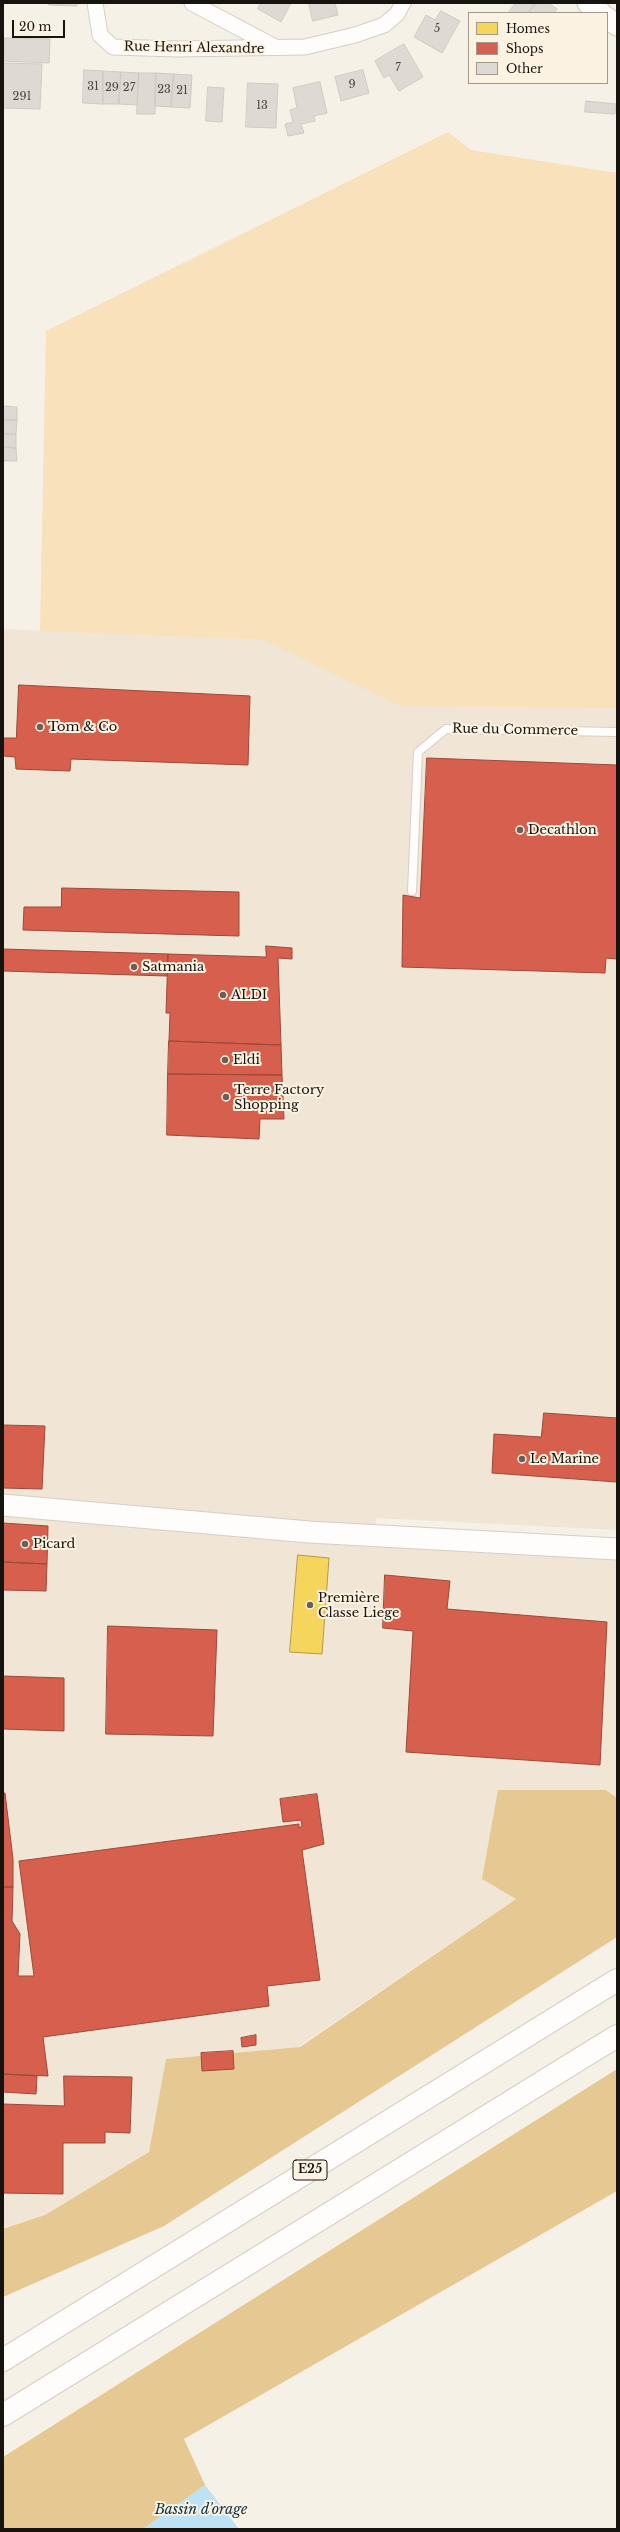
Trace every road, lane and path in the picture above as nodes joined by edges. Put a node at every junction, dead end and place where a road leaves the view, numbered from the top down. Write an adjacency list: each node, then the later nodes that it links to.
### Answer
1 (95, 3): 8 (street, Rue Henri Alexandre)
2 (192, 3): 8 (street, Rue Henri Alexandre)
3 (403, 3): 8 (street, Rue Henri Alexandre)
4 (588, 3): 5 (street)
5 (600, 12)
6 (608, 19): 7 (street)
7 (617, 25)
8 (278, 49)
9 (617, 732): 10 (lane, Rue du Commerce)
10 (412, 891)
11 (3, 1505): 12 (street)
12 (617, 1549)
13 (617, 1980): 15 (highway, E25)
14 (617, 2036): 16 (highway)
15 (3, 2360)
16 (3, 2415)

